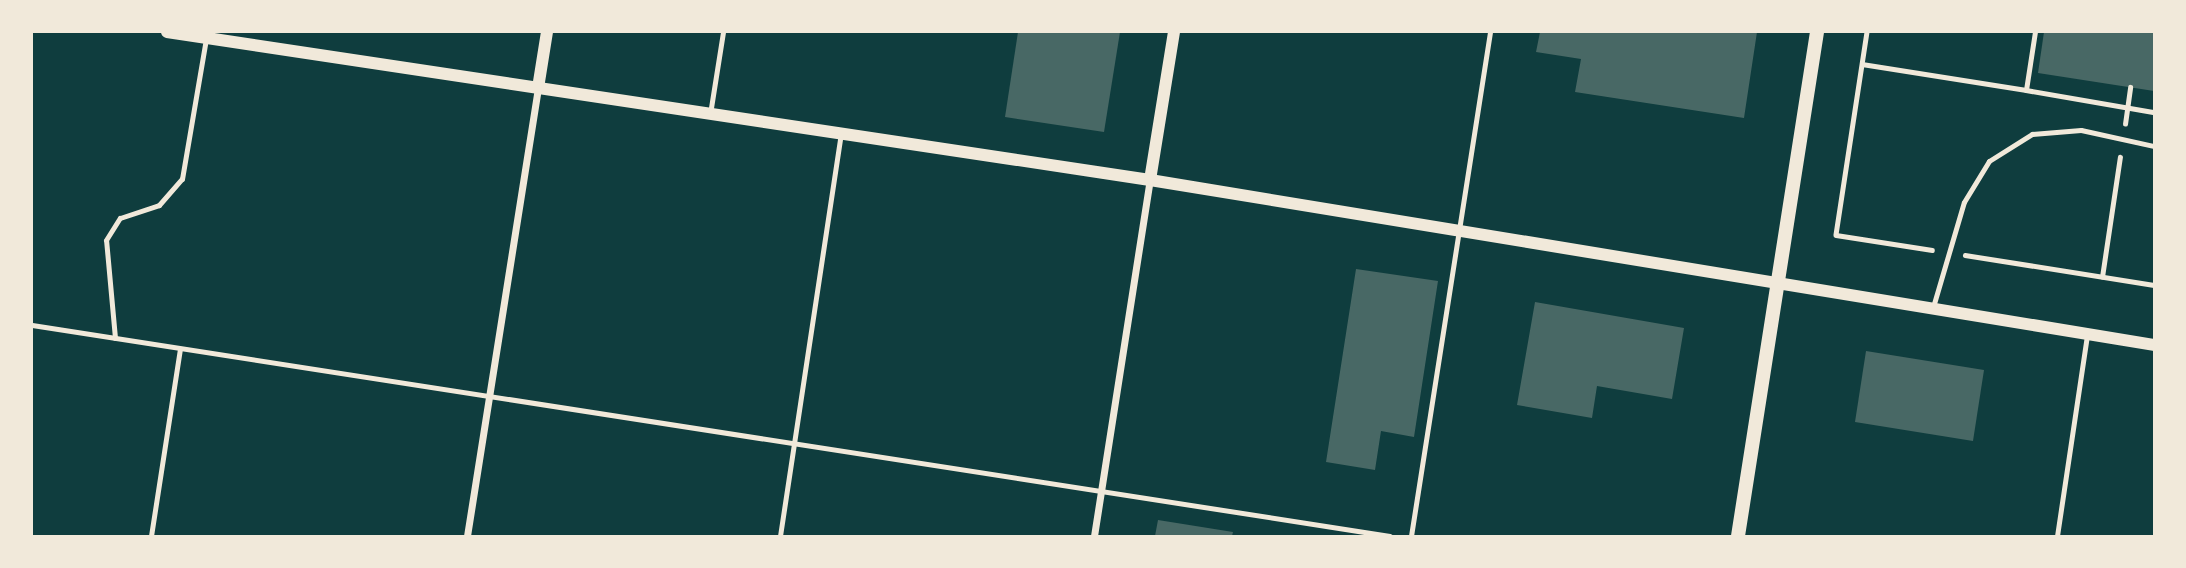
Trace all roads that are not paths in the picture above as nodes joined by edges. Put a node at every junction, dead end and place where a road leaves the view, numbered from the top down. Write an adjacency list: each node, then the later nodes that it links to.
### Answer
1 (167, 32): 7 (street)
2 (547, 32): 8 (street)
3 (723, 32): 9 (lane)
4 (1174, 32): 12 (street)
5 (1490, 32): 13 (lane)
6 (1818, 32): 14 (main road)
7 (206, 37): 8 (street); 18 (lane)
8 (538, 88): 9 (street); 21 (street)
9 (710, 114): 10 (street)
10 (841, 133): 12 (street); 22 (lane)
11 (2154, 146): 15 (lane)
12 (1150, 180): 13 (street); 23 (street)
13 (1460, 233): 14 (street); 29 (lane)
14 (1777, 287): 15 (street); 30 (main road)
15 (1932, 311): 17 (street)
16 (32, 325): 18 (lane)
17 (2087, 335): 19 (street); 31 (lane)
18 (115, 338): 20 (lane)
19 (2154, 345)
20 (180, 349): 21 (lane); 24 (lane)
21 (488, 399): 22 (lane); 25 (street)
22 (794, 445): 23 (lane); 26 (lane)
23 (1101, 491): 27 (street); 28 (lane)
24 (151, 537)
25 (467, 537)
26 (780, 537)
27 (1094, 537)
28 (1390, 537)
29 (1411, 537)
30 (1738, 537)
31 (2057, 537)

